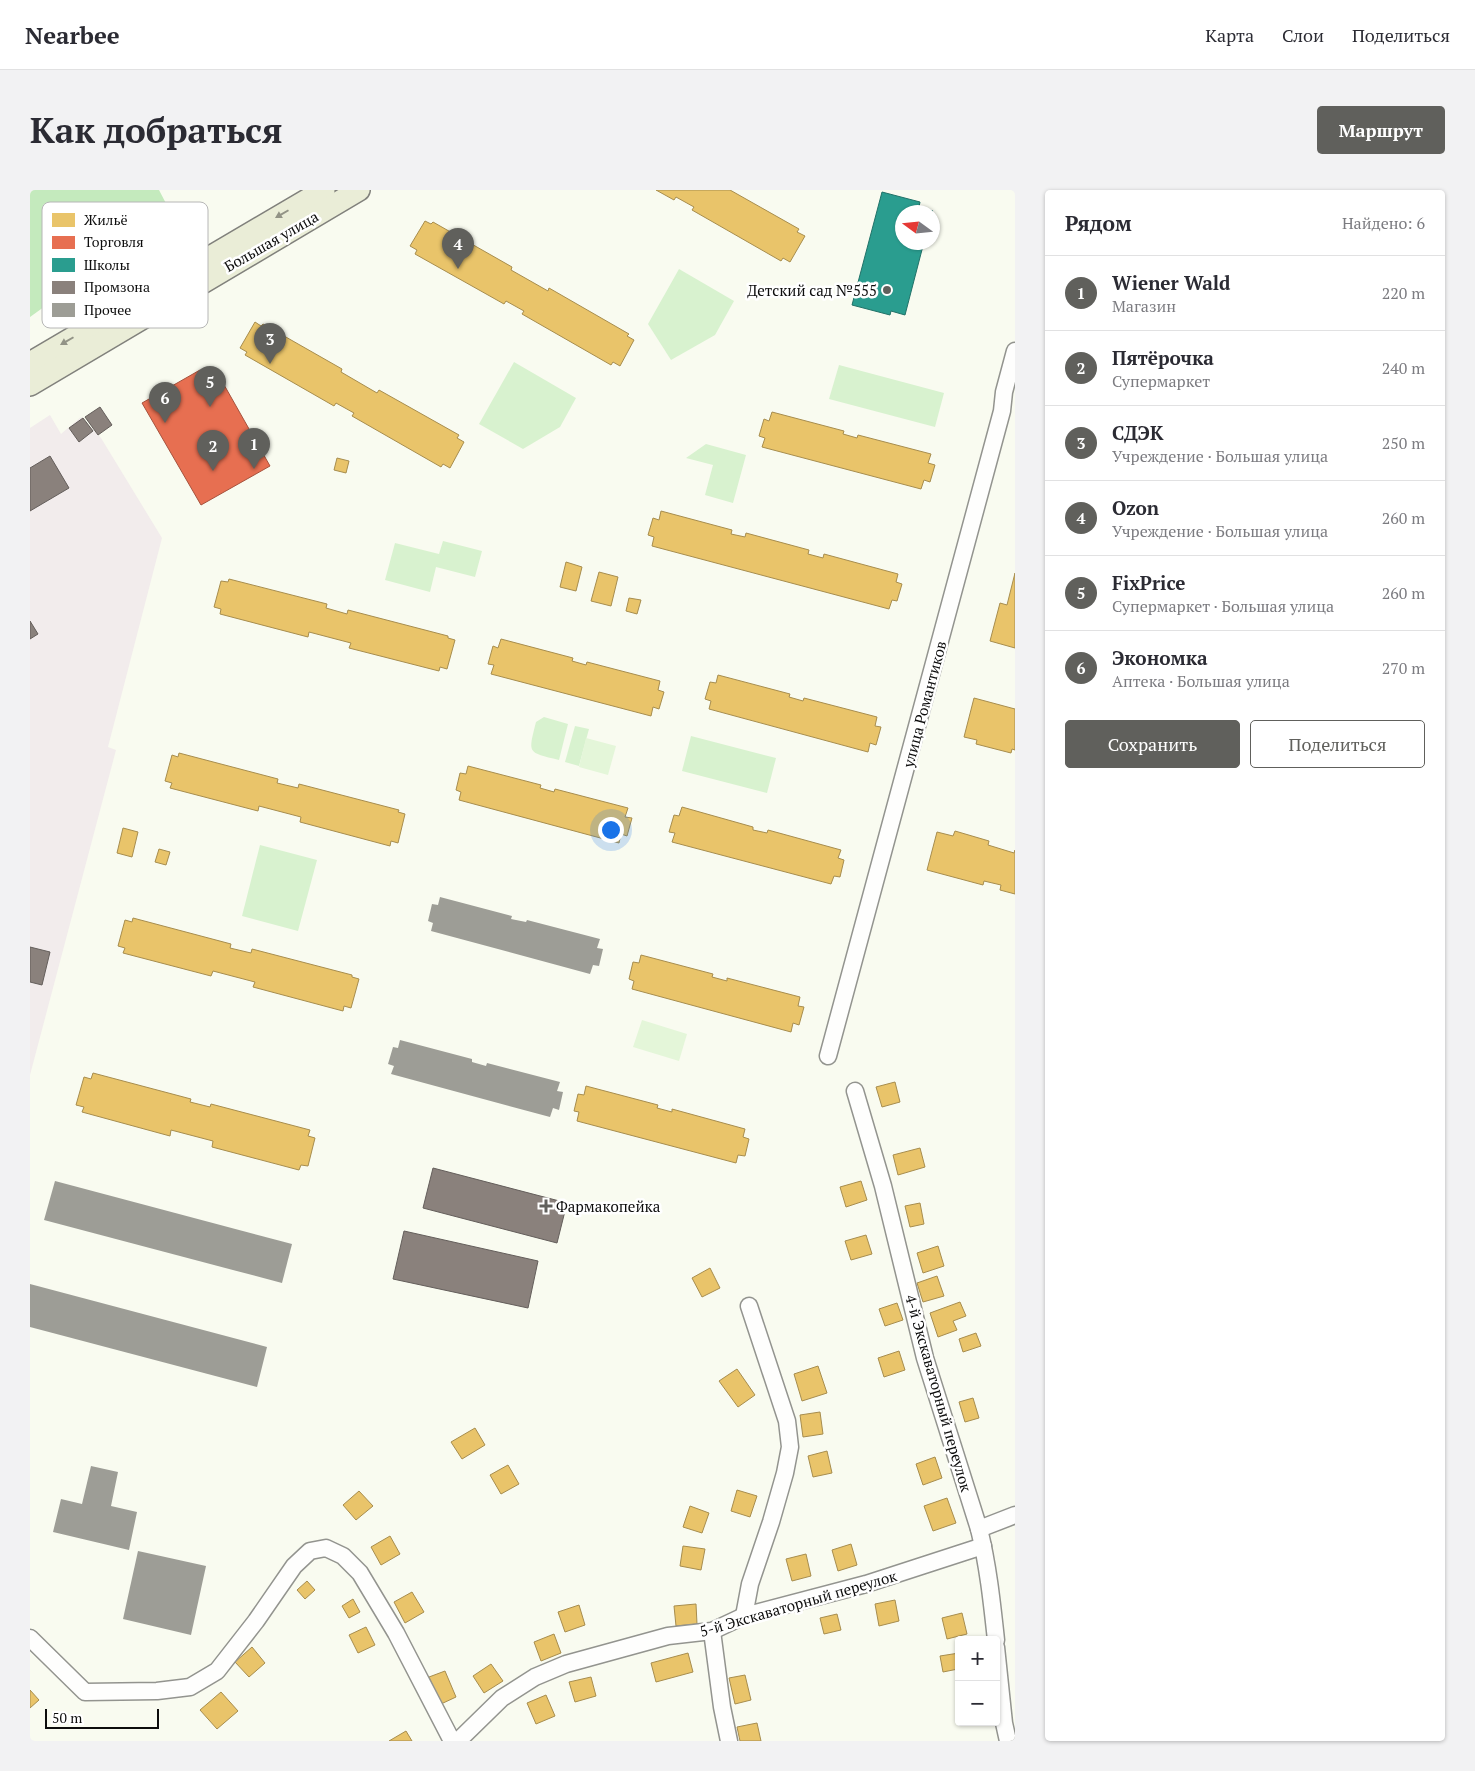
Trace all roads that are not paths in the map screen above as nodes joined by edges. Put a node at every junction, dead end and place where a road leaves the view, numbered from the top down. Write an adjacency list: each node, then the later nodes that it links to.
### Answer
1 (358, 190): 2 (main road, Большая улица)
2 (328, 198): 3 (main road, Большая улица)
3 (233, 253): 4 (main road, Большая улица, one-way to 4); 5 (main road, Большая улица)
4 (208, 267)
5 (208, 274)
6 (95, 328): 9 (main road, Большая улица, one-way to 9)
7 (125, 328): 10 (main road, Большая улица)
8 (1015, 352): 11 (street, улица Романтиков)
9 (30, 363)
10 (30, 384)
11 (828, 1056)
12 (855, 1091): 15 (street, 4-й Экскаваторный переулок)
13 (750, 1306): 17 (street)
14 (1015, 1515): 15 (street)
15 (979, 1529): 16 (street, 4-й Экскаваторный переулок)
16 (983, 1546): 17 (street, 5-й Экскаваторный переулок); 19 (street, 4-й Экскаваторный переулок)
17 (744, 1616): 18 (street, 5-й Экскаваторный переулок)
18 (712, 1631): 23 (street, 5-й Экскаваторный переулок); 24 (street)
19 (995, 1636)
20 (30, 1638): 22 (street)
21 (1000, 1681): 25 (street)
22 (452, 1741)
23 (458, 1741)
24 (729, 1741)
25 (1008, 1741)

